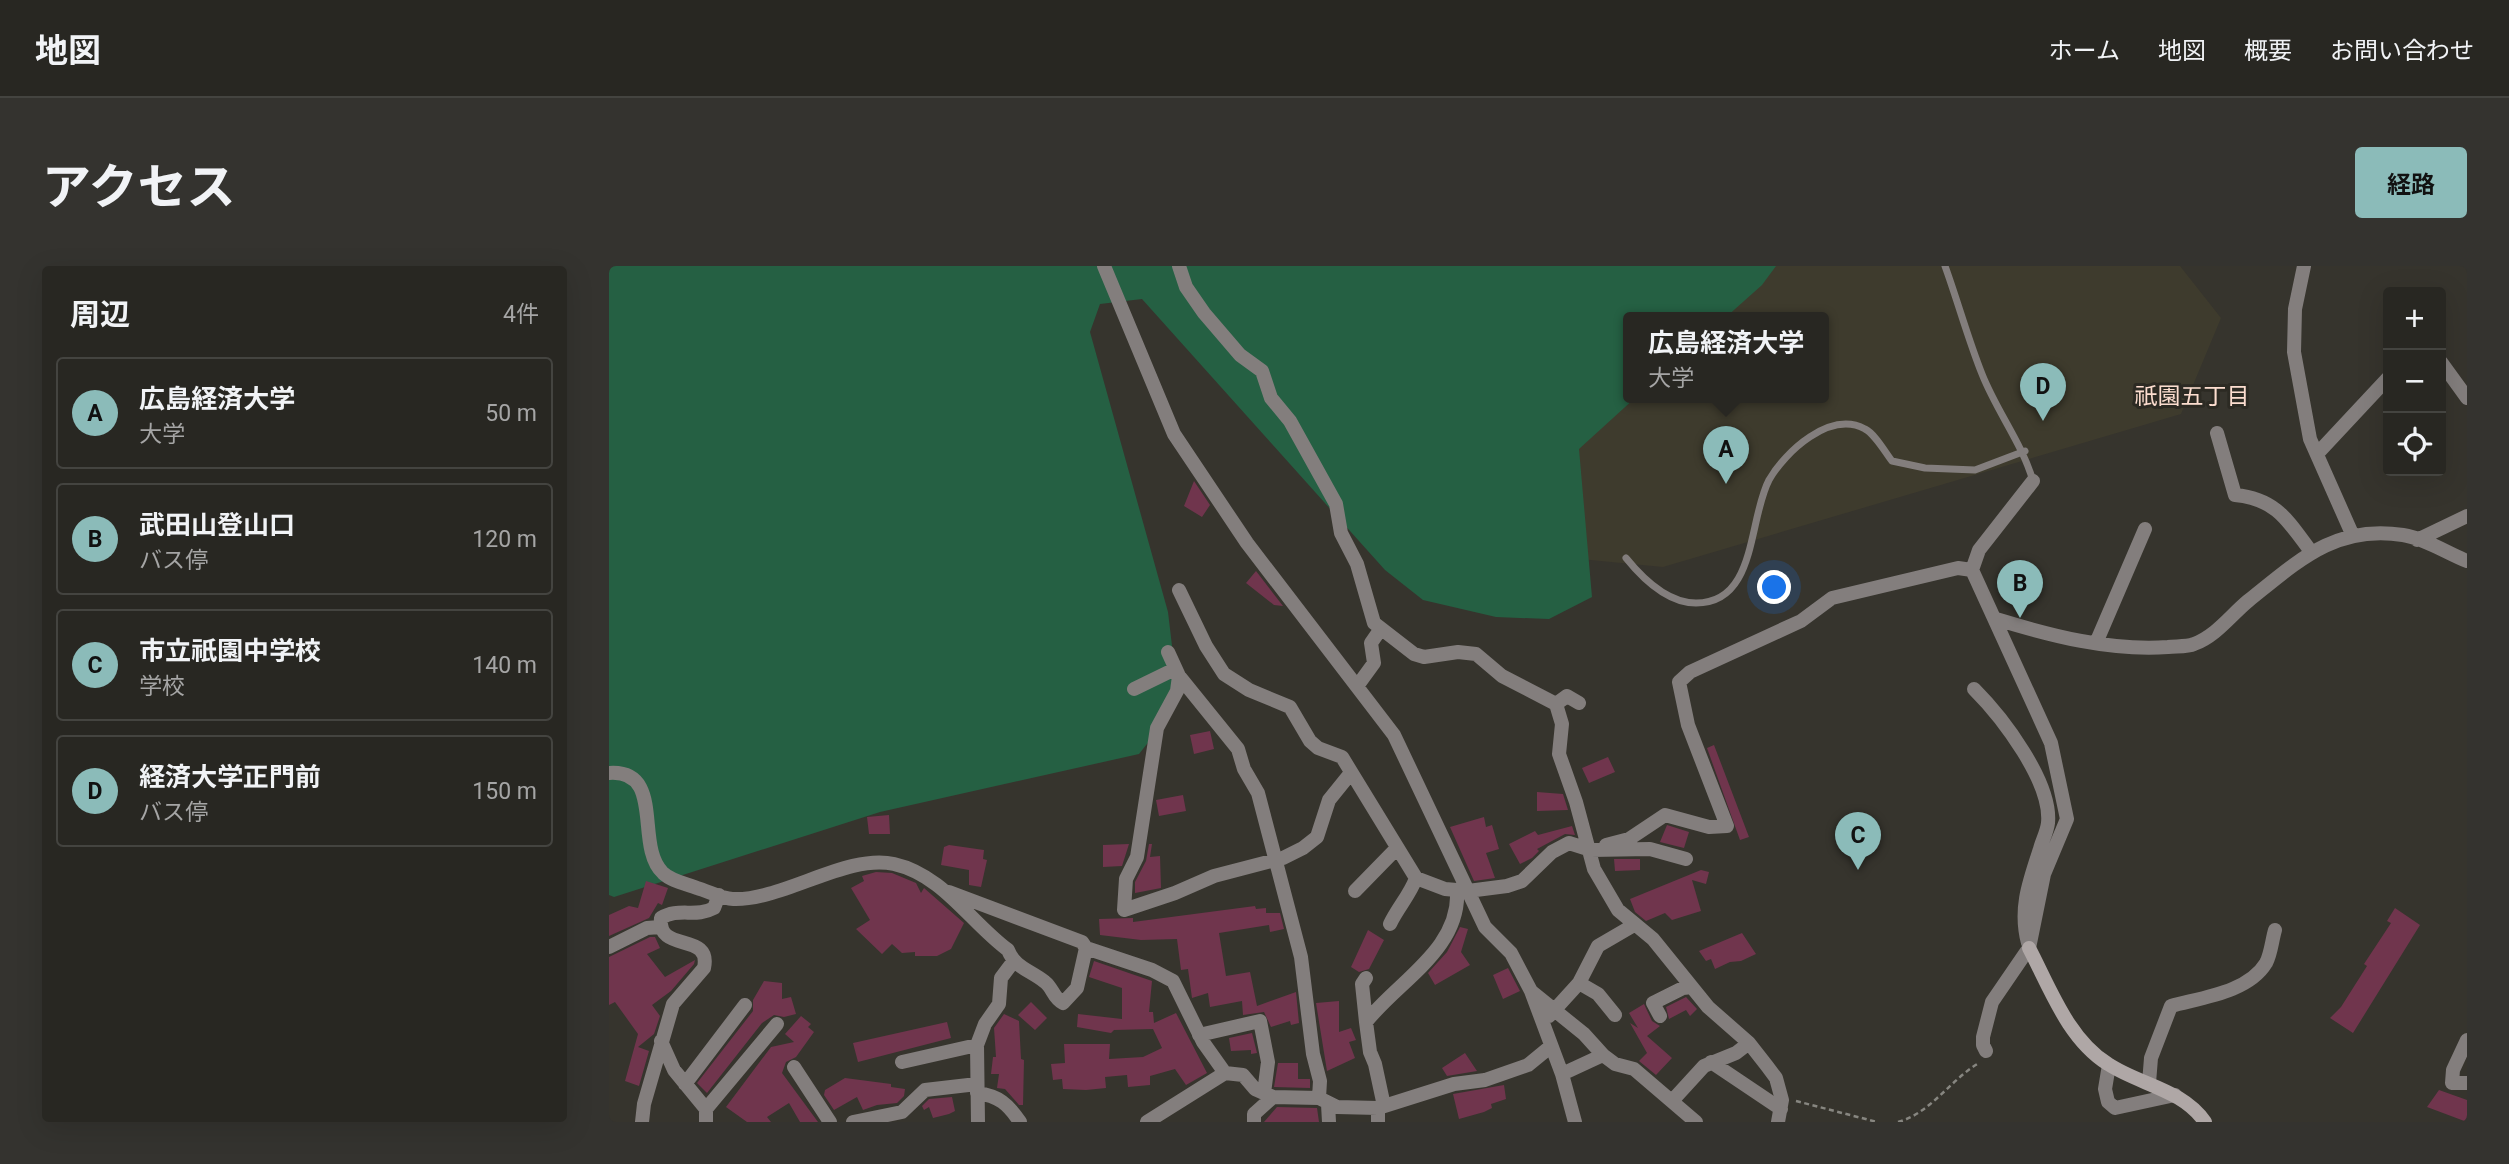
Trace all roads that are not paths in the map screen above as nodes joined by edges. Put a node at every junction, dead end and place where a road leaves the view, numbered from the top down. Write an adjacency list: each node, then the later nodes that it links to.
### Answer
1 (1104, 266): 26 (street)
2 (1179, 266): 22 (street)
3 (1945, 266): 9 (lane)
4 (2304, 266): 10 (street)
5 (2446, 369): 7 (street)
6 (2383, 383): 10 (street)
7 (2467, 398)
8 (2217, 433): 16 (street)
9 (2025, 451): 11 (lane); 17 (lane)
10 (2317, 454): 14 (street)
11 (2033, 481): 19 (street)
12 (2467, 516): 15 (street)
13 (2145, 529): 23 (street)
14 (2353, 536): 15 (street); 16 (street)
15 (2417, 540): 18 (street)
16 (2312, 553): 23 (street)
17 (1626, 558)
18 (2467, 561)
19 (1972, 570): 21 (street); 34 (street)
20 (1179, 590): 32 (street)
21 (1996, 619): 23 (street); 48 (street)
22 (1380, 630): 26 (street); 30 (street)
23 (2095, 643)
24 (1168, 652): 25 (street)
25 (1177, 672): 27 (street); 36 (street); 36 (street)
26 (1358, 685): 39 (street)
27 (1133, 689)
28 (1974, 689): 48 (street)
29 (1579, 703): 30 (street)
30 (1556, 704): 34 (street)
31 (609, 773): 41 (street)
32 (1350, 774): 33 (street); 36 (street)
33 (1397, 848): 37 (street); 38 (street)
34 (1591, 850): 35 (street); 39 (street); 43 (street)
35 (1686, 859)
36 (1277, 860): 81 (street)
37 (1416, 878): 39 (street); 42 (street)
38 (1355, 891)
39 (1462, 891): 53 (street); 58 (street)
40 (946, 893): 41 (street); 47 (street); 49 (street)
41 (719, 895): 44 (street)
42 (1390, 924)
43 (1634, 925): 51 (street); 52 (street)
44 (660, 927): 46 (street); 63 (street)
45 (2275, 930): 75 (street)
46 (609, 947)
47 (1086, 948): 49 (street); 61 (street)
48 (2029, 948): 67 (street); 71 (street)
49 (1013, 962): 65 (street)
50 (1366, 978): 58 (street)
51 (1579, 983): 55 (street); 56 (street)
52 (1692, 987): 57 (street); 64 (street)
53 (1531, 991): 55 (street); 59 (street)
54 (745, 1005): 77 (street)
55 (1553, 1011): 59 (street); 68 (street)
56 (1615, 1015)
57 (1660, 1016)
58 (1366, 1022): 84 (street)
59 (1543, 1022): 66 (street)
60 (777, 1024): 85 (street)
61 (1199, 1035): 73 (street); 79 (street)
62 (2467, 1040): 76 (street)
63 (661, 1041): 77 (street); 86 (street)
64 (1749, 1043): 70 (street); 83 (street)
65 (977, 1045): 69 (street); 78 (street)
66 (1551, 1047): 74 (street); 84 (street)
67 (1986, 1051)
68 (1603, 1055): 74 (street); 82 (street)
69 (902, 1062)
70 (1711, 1062): 82 (street); 83 (street)
71 (2109, 1065): 75 (street); 80 (street)
72 (794, 1067): 87 (street)
73 (1225, 1073): 79 (street); 91 (street)
74 (1562, 1074): 94 (street)
75 (2149, 1083): 80 (street)
76 (2467, 1083)
77 (685, 1084): 85 (street)
78 (977, 1089): 88 (street); 89 (street); 90 (street)
79 (1268, 1095): 81 (street); 92 (street)
80 (2175, 1095): 96 (street)
81 (1324, 1101): 84 (street); 93 (street)
82 (1672, 1101): 95 (street)
83 (1780, 1110)
84 (1380, 1112)
85 (706, 1116)
86 (642, 1122)
87 (830, 1122)
88 (853, 1122)
89 (978, 1122)
90 (1020, 1122)
91 (1147, 1122)
92 (1254, 1122)
93 (1329, 1122)
94 (1575, 1122)
95 (1696, 1122)
96 (2205, 1122)

